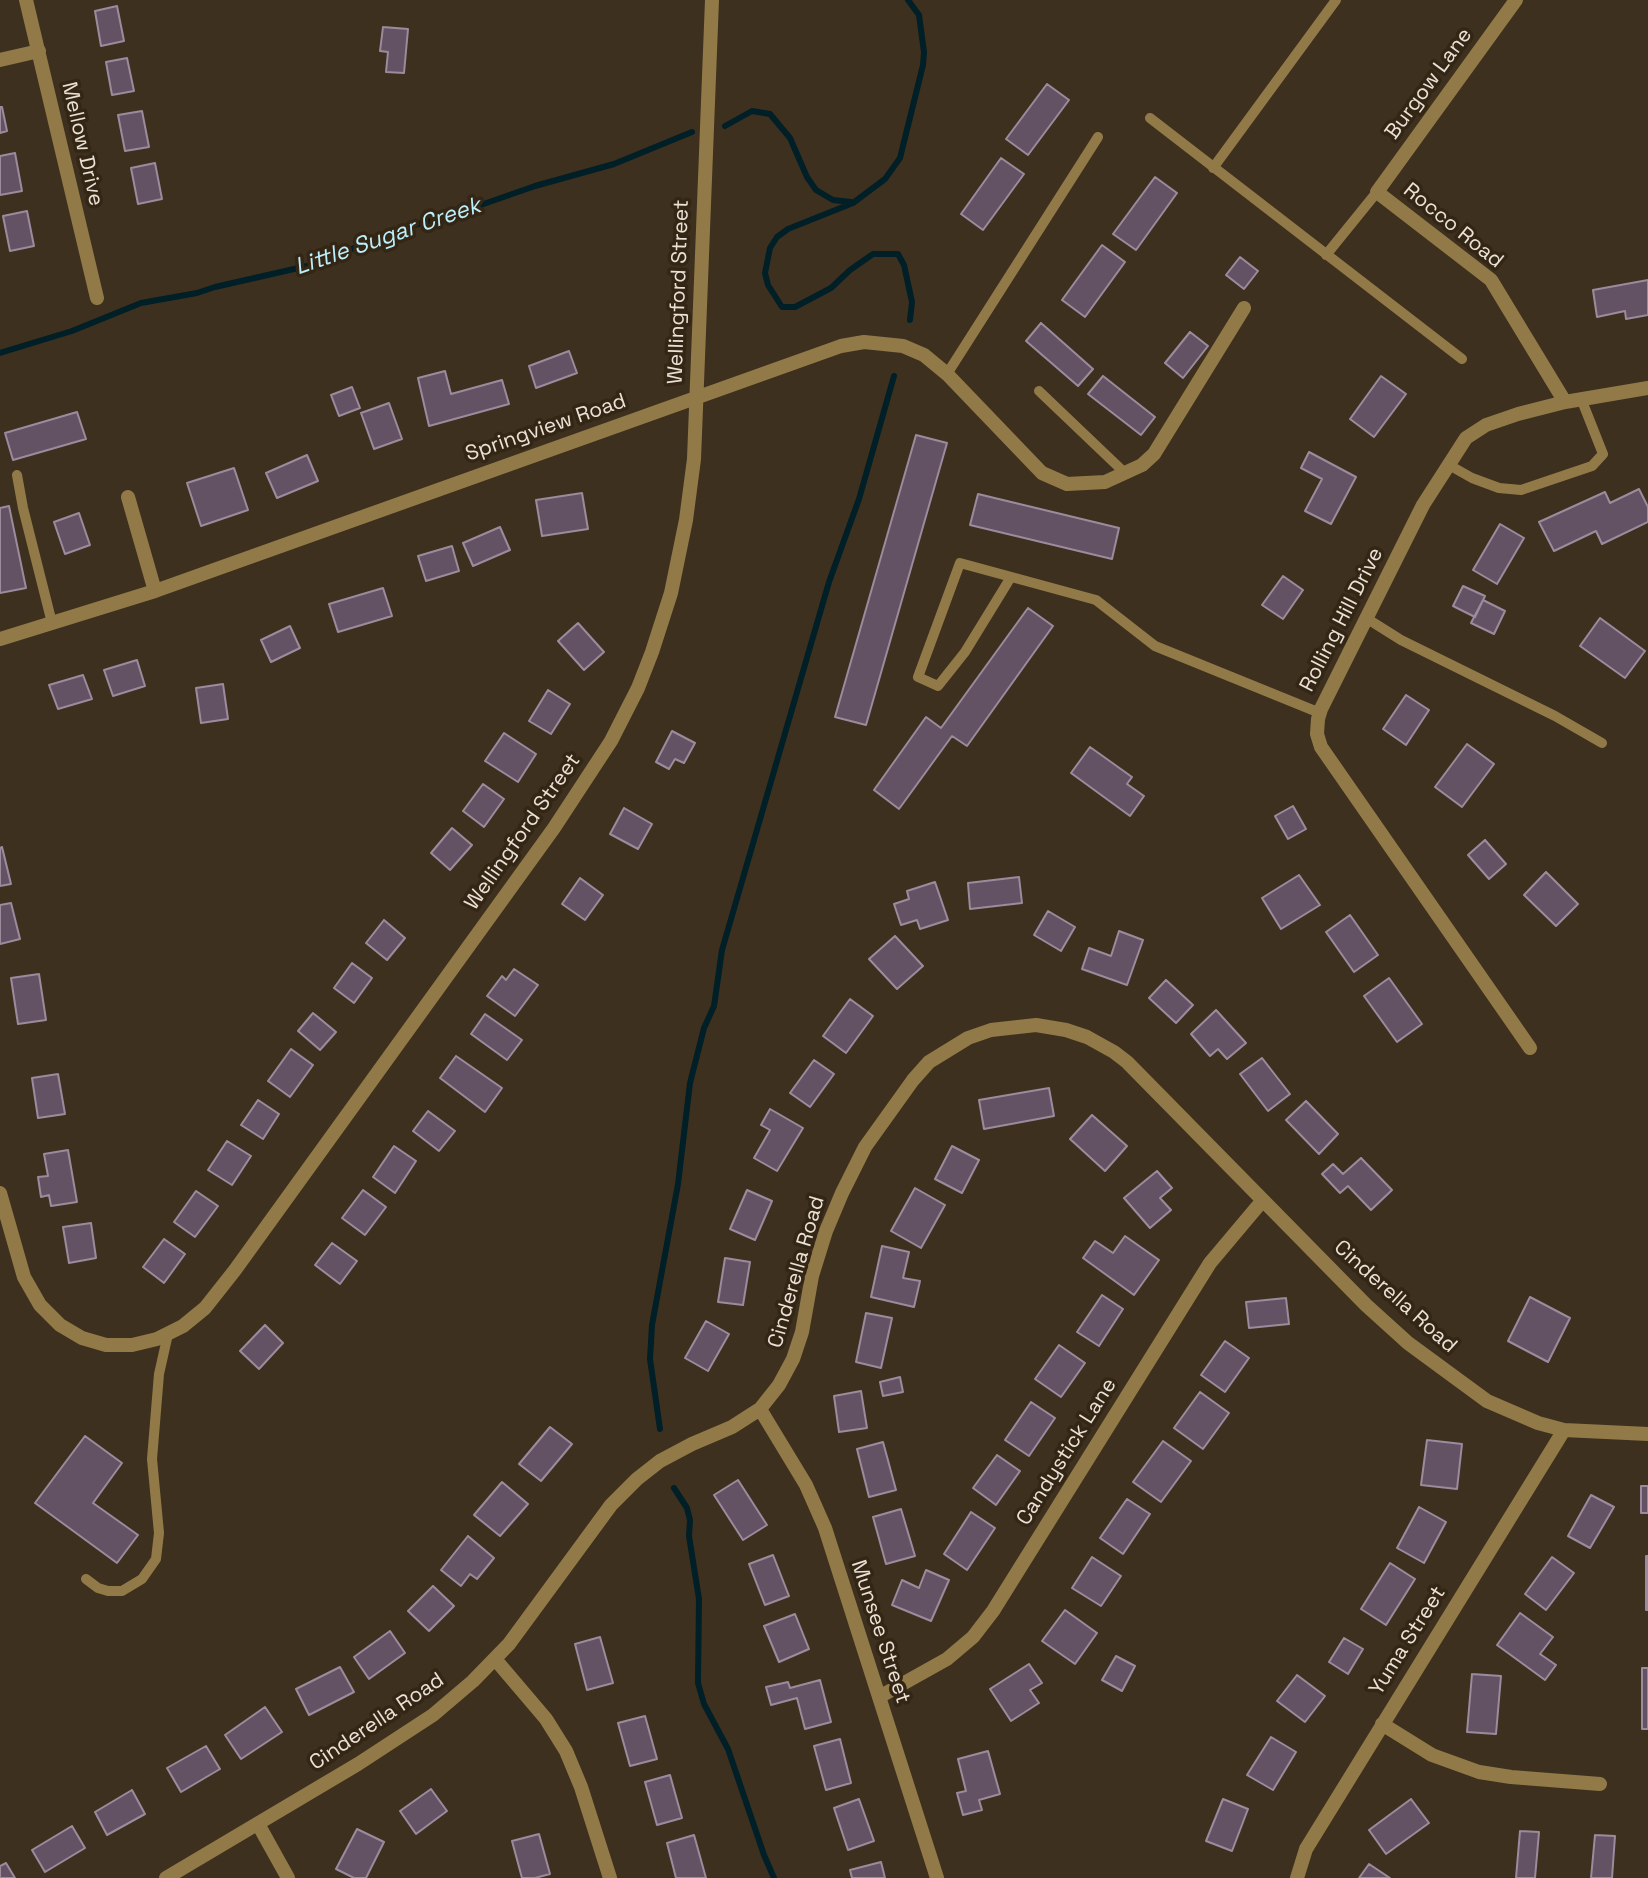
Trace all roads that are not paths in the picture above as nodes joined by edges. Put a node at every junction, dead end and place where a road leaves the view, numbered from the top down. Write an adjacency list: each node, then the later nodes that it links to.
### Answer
1 (26, 0): 5 (street, Mellow Drive)
2 (712, 0): 18 (street, Wellingford Street)
3 (1336, 0): 9 (lane)
4 (1516, 0): 10 (street, Burgow Lane)
5 (39, 51): 6 (street); 12 (street, Mellow Drive)
6 (0, 60)
7 (1150, 118): 9 (lane)
8 (1098, 137): 15 (lane)
9 (1213, 168): 11 (lane)
10 (1377, 192): 11 (lane); 20 (street, Rocco Road)
11 (1325, 255): 14 (lane)
12 (97, 299)
13 (1244, 308): 22 (street)
14 (1462, 359)
15 (947, 374): 18 (street, Springview Road); 22 (street, Springview Road)
16 (1648, 388): 19 (street, Rolling Hill Drive)
17 (1040, 391): 22 (lane)
18 (696, 398): 26 (street, Springview Road); 35 (street, Wellingford Street)
19 (1582, 401): 20 (street, Rolling Hill Drive); 21 (lane)
20 (1565, 402): 21 (street, Rolling Hill Drive)
21 (1449, 465): 27 (street, Rolling Hill Drive)
22 (1126, 474)
23 (17, 475): 28 (lane)
24 (128, 497): 26 (street)
25 (1011, 577): 25 (lane); 30 (lane)
26 (155, 591): 28 (street, Springview Road)
27 (1366, 618): 30 (street, Rolling Hill Drive); 31 (lane)
28 (52, 622): 29 (street, Springview Road)
29 (0, 639)
30 (1320, 713): 32 (street, Rolling Hill Drive)
31 (1602, 743)
32 (1530, 1048)
33 (0, 1193): 35 (street, Wellingford Street)
34 (1263, 1200): 36 (street, Cinderella Road); 37 (street, Cinderella Road); 41 (street, Candystick Lane)
35 (168, 1334): 39 (lane)
36 (760, 1409): 40 (street, Cinderella Road); 41 (street, Munsee Street)
37 (1563, 1430): 38 (street, Cinderella Road); 42 (street, Yuma Street)
38 (1648, 1434)
39 (86, 1579)
40 (495, 1659): 44 (street, Cinderella Road); 47 (street)
41 (880, 1697): 48 (street, Munsee Street)
42 (1382, 1724): 43 (street); 49 (street, Yuma Street)
43 (1600, 1784)
44 (258, 1824): 45 (street, Cinderella Road); 46 (street)
45 (166, 1878)
46 (288, 1878)
47 (610, 1878)
48 (937, 1878)
49 (1297, 1878)

